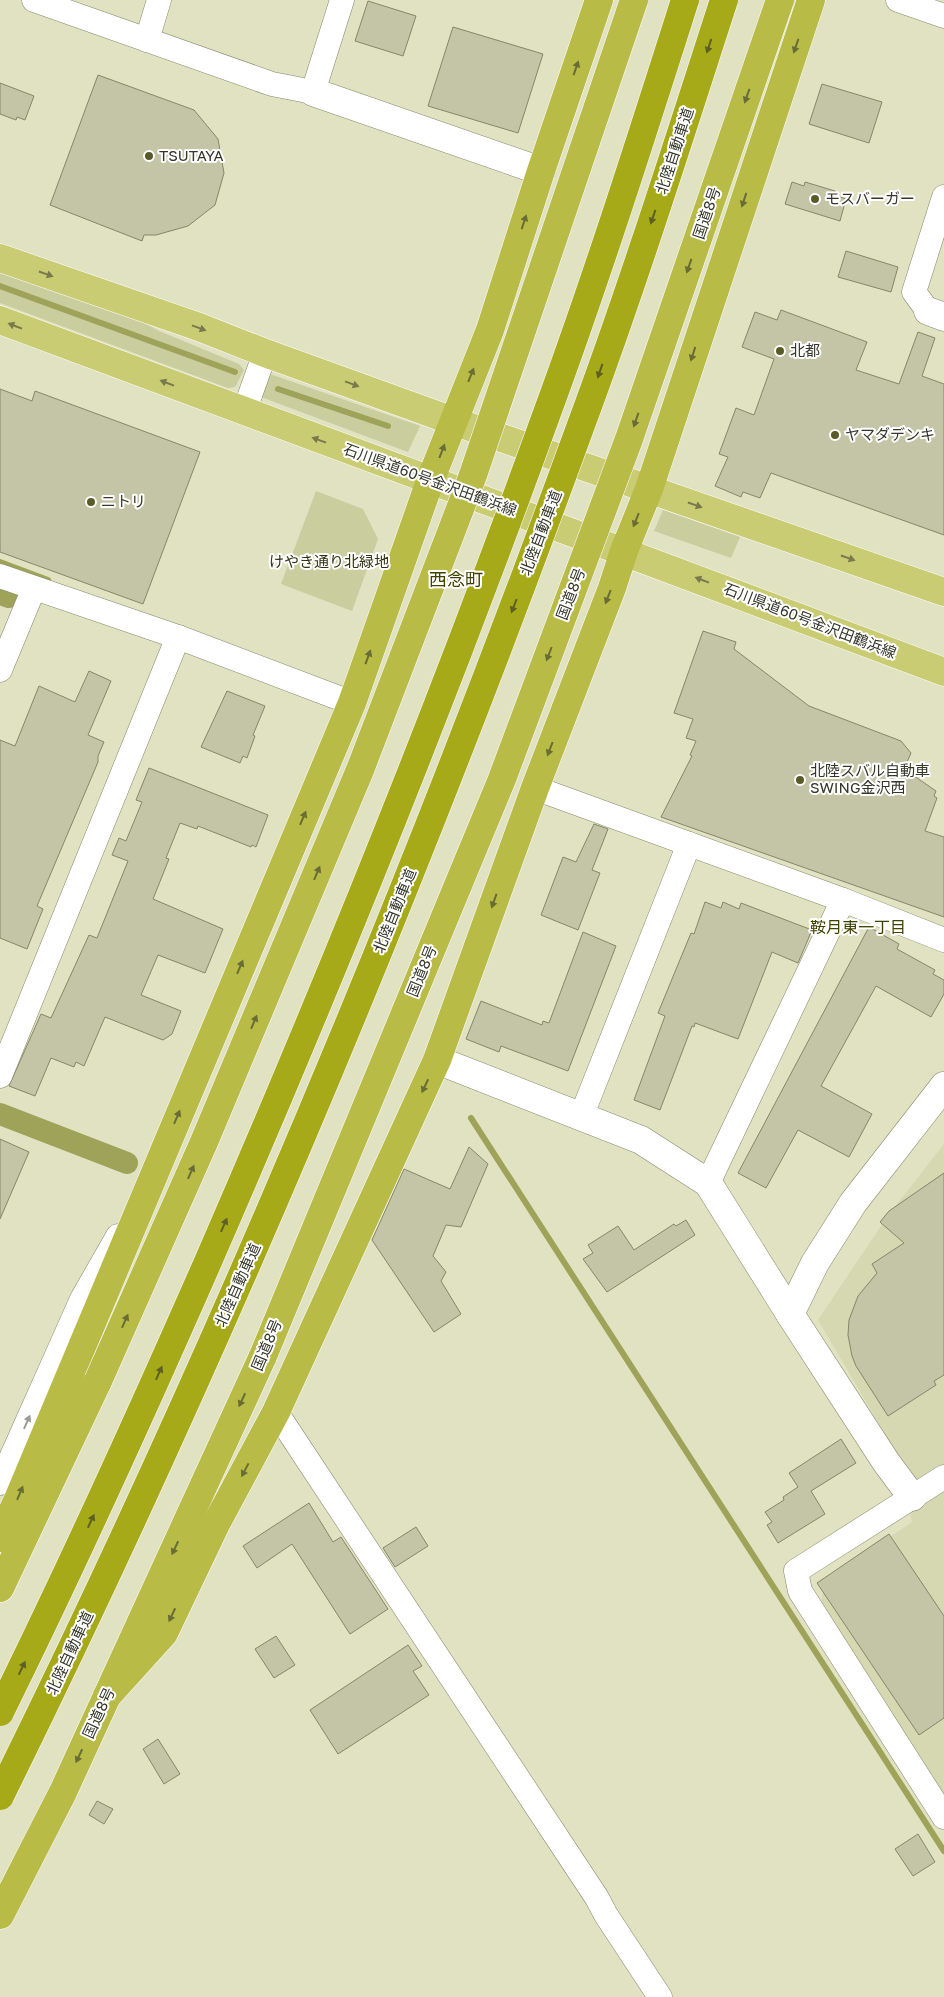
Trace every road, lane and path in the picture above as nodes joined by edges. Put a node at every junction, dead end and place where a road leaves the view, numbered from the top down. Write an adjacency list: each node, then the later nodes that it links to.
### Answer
1 (34, 0): 12 (street)
2 (159, 0): 12 (street)
3 (342, 0): 13 (street)
4 (599, 0): 14 (highway, one-way to 4)
5 (634, 0): 48 (highway, one-way to 5, bridge)
6 (685, 0): 50 (highway, one-way to 6, bridge)
7 (724, 0): 51 (highway, 北陸自動車道, one-way to 51, bridge)
8 (780, 0): 49 (highway, 国道8号, one-way to 49, bridge)
9 (811, 0): 23 (highway, one-way to 23)
10 (898, 0): 11 (street)
11 (944, 16)
12 (147, 40): 13 (street)
13 (313, 92): 14 (street)
14 (541, 171): 21 (highway, one-way to 14)
15 (944, 197): 17 (street)
16 (0, 258): 19 (main road, one-way to 19)
17 (936, 314)
18 (0, 320): 20 (main road, 石川県道60号金沢田鶴浜線, one-way to 18)
19 (265, 353): 20 (street); 21 (main road, one-way to 21)
20 (244, 412): 22 (main road, 石川県道60号金沢田鶴浜線, one-way to 20)
21 (453, 421): 22 (highway, one-way to 21); 23 (main road)
22 (430, 481): 24 (main road, 石川県道60号金沢田鶴浜線); 31 (highway, one-way to 22)
23 (649, 489): 24 (highway, one-way to 24); 27 (main road, one-way to 27)
24 (624, 551): 30 (main road, 石川県道60号金沢田鶴浜線, one-way to 24); 32 (highway, one-way to 32)
25 (0, 576): 26 (street)
26 (34, 588): 28 (street); 29 (street)
27 (944, 592)
28 (178, 637): 31 (street); 37 (street)
29 (0, 670)
30 (944, 672)
31 (352, 703): 40 (highway, one-way to 31)
32 (534, 788): 33 (street); 36 (highway, one-way to 36)
33 (689, 844): 34 (street); 39 (street)
34 (843, 900): 35 (street); 41 (street)
35 (944, 940)
36 (437, 1060): 39 (street); 43 (highway, one-way to 43)
37 (0, 1076)
38 (944, 1086): 42 (street)
39 (581, 1117): 41 (street)
40 (151, 1178): 45 (street, one-way to 40); 47 (highway, one-way to 40)
41 (708, 1183): 42 (street)
42 (790, 1314): 46 (street)
43 (276, 1412): 49 (highway, one-way to 49); 54 (street)
44 (944, 1477): 46 (street)
45 (0, 1483)
46 (912, 1498): 52 (street)
47 (0, 1538)
48 (0, 1588)
49 (107, 1696): 53 (highway, 国道8号, one-way to 53)
50 (0, 1712)
51 (0, 1796)
52 (944, 1816)
53 (0, 1915)
54 (660, 1997)

